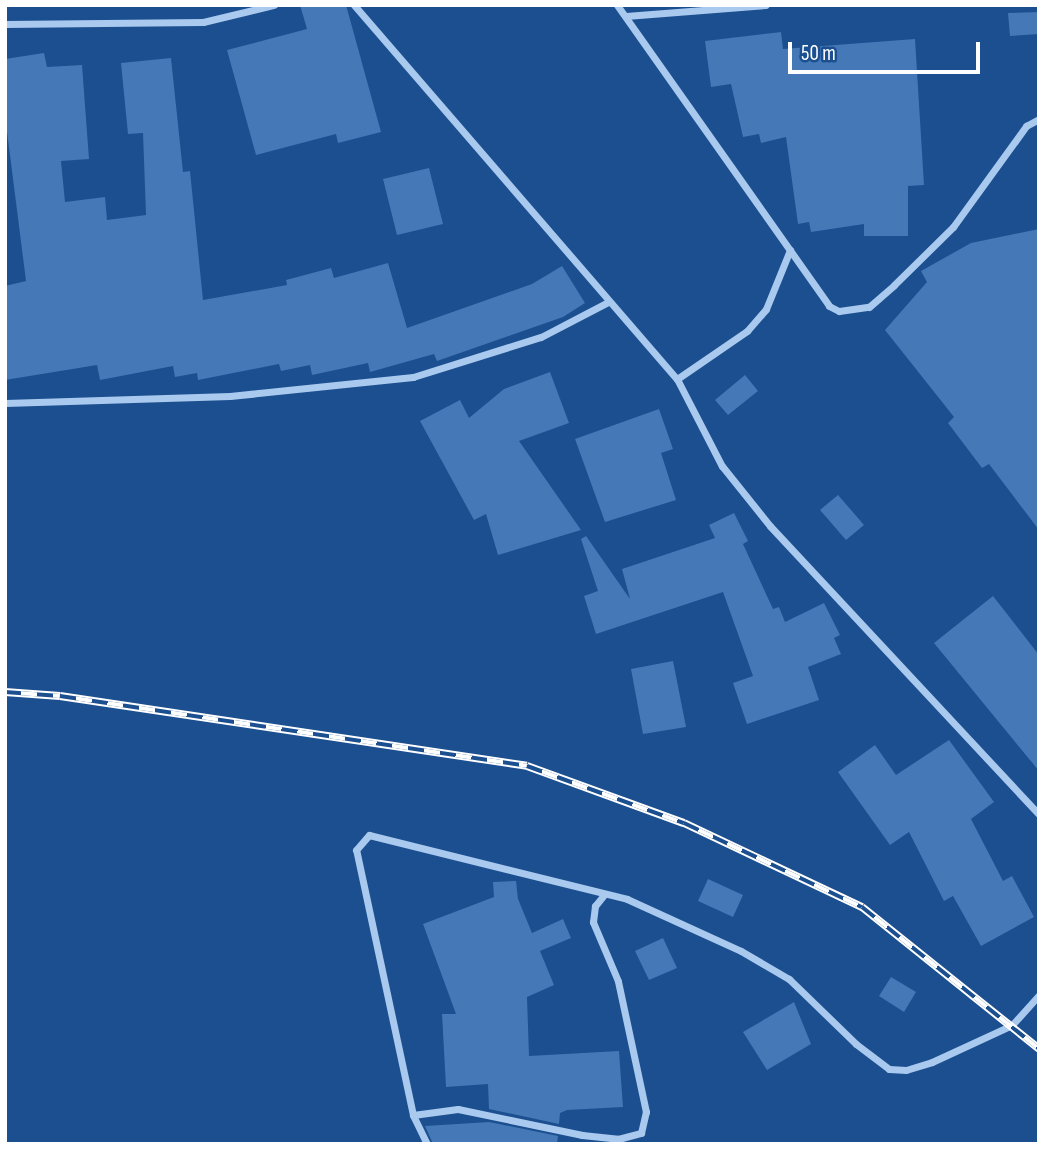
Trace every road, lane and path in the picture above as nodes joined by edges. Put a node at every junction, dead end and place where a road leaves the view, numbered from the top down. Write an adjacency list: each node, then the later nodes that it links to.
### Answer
1 (274, 5): 6 (street)
2 (354, 5): 9 (street)
3 (617, 5): 5 (street)
4 (766, 5): 5 (street)
5 (626, 16): 8 (street)
6 (5, 24)
7 (1039, 119): 8 (street)
8 (790, 250): 10 (street)
9 (608, 302): 10 (street); 11 (street)
10 (677, 379): 12 (street)
11 (5, 403)
12 (1039, 814)
13 (603, 896): 14 (street); 15 (street); 15 (street)
14 (1039, 995)
15 (413, 1115): 16 (street)
16 (427, 1144)

